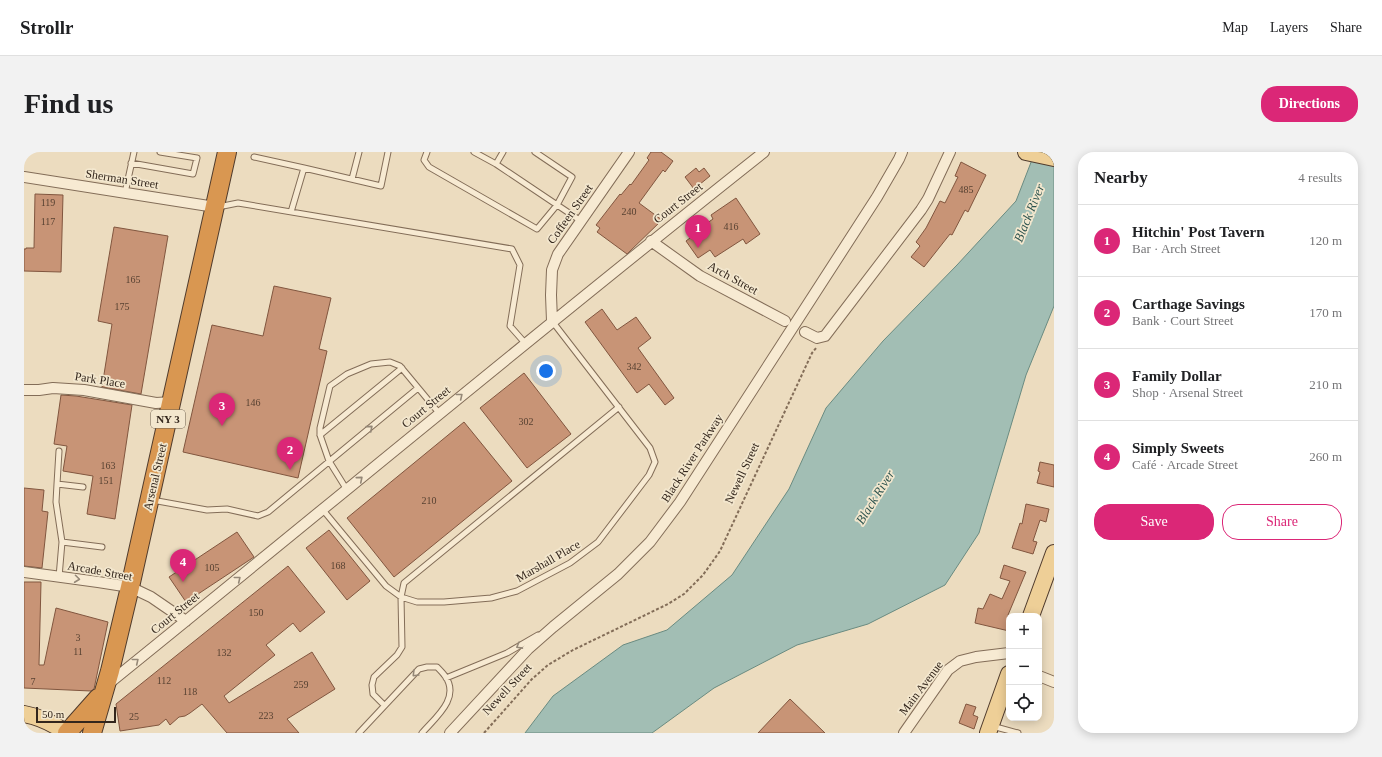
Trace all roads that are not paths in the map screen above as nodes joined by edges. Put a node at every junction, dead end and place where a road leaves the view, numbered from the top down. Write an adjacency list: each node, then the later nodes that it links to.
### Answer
1 (134, 152): 17 (lane)
2 (160, 152): 17 (lane)
3 (227, 152): 24 (highway, Arsenal Street / NY 3)
4 (359, 152): 21 (lane)
5 (388, 152): 21 (lane)
6 (427, 152): 23 (lane)
7 (474, 152): 18 (lane)
8 (503, 152): 18 (lane)
9 (535, 152): 23 (lane)
10 (629, 152): 26 (street, Coffeen Street)
11 (764, 152): 27 (street, Court Street)
12 (902, 152): 55 (street, Black River Parkway)
13 (950, 152): 30 (street)
14 (1026, 152): 16 (main road)
15 (254, 157): 19 (lane)
16 (1054, 158)
17 (132, 162): 22 (lane)
18 (496, 164): 23 (lane)
19 (304, 168): 21 (lane); 25 (lane)
20 (24, 177): 22 (street, Sherman Street)
21 (352, 179)
22 (125, 193): 24 (street, Sherman Street)
23 (557, 205): 26 (lane)
24 (215, 207): 25 (lane); 35 (highway, Arsenal Street / NY 3)
25 (291, 212): 31 (lane)
26 (581, 221): 28 (street, Coffeen Street)
27 (651, 241): 28 (street, Court Street); 29 (street, Arch Street)
28 (552, 321): 31 (street, Court Street); 36 (lane, Marshall Place)
29 (785, 321)
30 (805, 332)
31 (525, 344): 37 (street, Court Street, one-way to 31)
32 (402, 368): 33 (lane); 38 (lane); 38 (lane)
33 (418, 388): 37 (lane); 40 (lane, one-way to 33)
34 (24, 390): 35 (street, Park Place)
35 (172, 402): 44 (highway, Arsenal Street / NY 3)
36 (619, 407): 52 (lane); 52 (lane, Marshall Place)
37 (439, 413): 43 (street, Court Street, one-way to 37)
38 (320, 435): 40 (lane)
39 (58, 451): 41 (lane)
40 (329, 462): 43 (lane); 44 (lane)
41 (57, 484): 42 (lane); 46 (lane)
42 (83, 487)
43 (347, 490): 45 (street, Court Street)
44 (150, 499): 51 (highway, Arsenal Street / NY 3)
45 (323, 510): 52 (lane, Marshall Place); 54 (street, Court Street, one-way to 45)
46 (62, 542): 47 (lane); 50 (lane)
47 (102, 547)
48 (1054, 553): 53 (main road)
49 (24, 572): 50 (street, Arcade Street)
50 (59, 577): 51 (street, Arcade Street, one-way to 51)
51 (130, 588): 54 (street, Arcade Street); 61 (highway, Arsenal Street / NY 3)
52 (401, 597): 62 (lane)
53 (1031, 613)
54 (186, 620): 61 (street, Court Street, one-way to 54)
55 (553, 627): 58 (lane, one-way to 58); 69 (street, Black River Parkway)
56 (1006, 653): 70 (street, Main Avenue)
57 (1042, 677): 59 (street)
58 (446, 678): 62 (lane, one-way to 62); 68 (lane)
59 (1054, 682)
60 (1006, 683): 64 (main road)
61 (106, 685): 65 (highway, NY 3); 66 (highway, NY 3)
62 (384, 705): 67 (lane)
63 (24, 714): 65 (main road)
64 (990, 729): 71 (lane)
65 (66, 733)
66 (92, 733)
67 (359, 733)
68 (422, 733)
69 (450, 733)
70 (904, 733)
71 (1018, 733)

